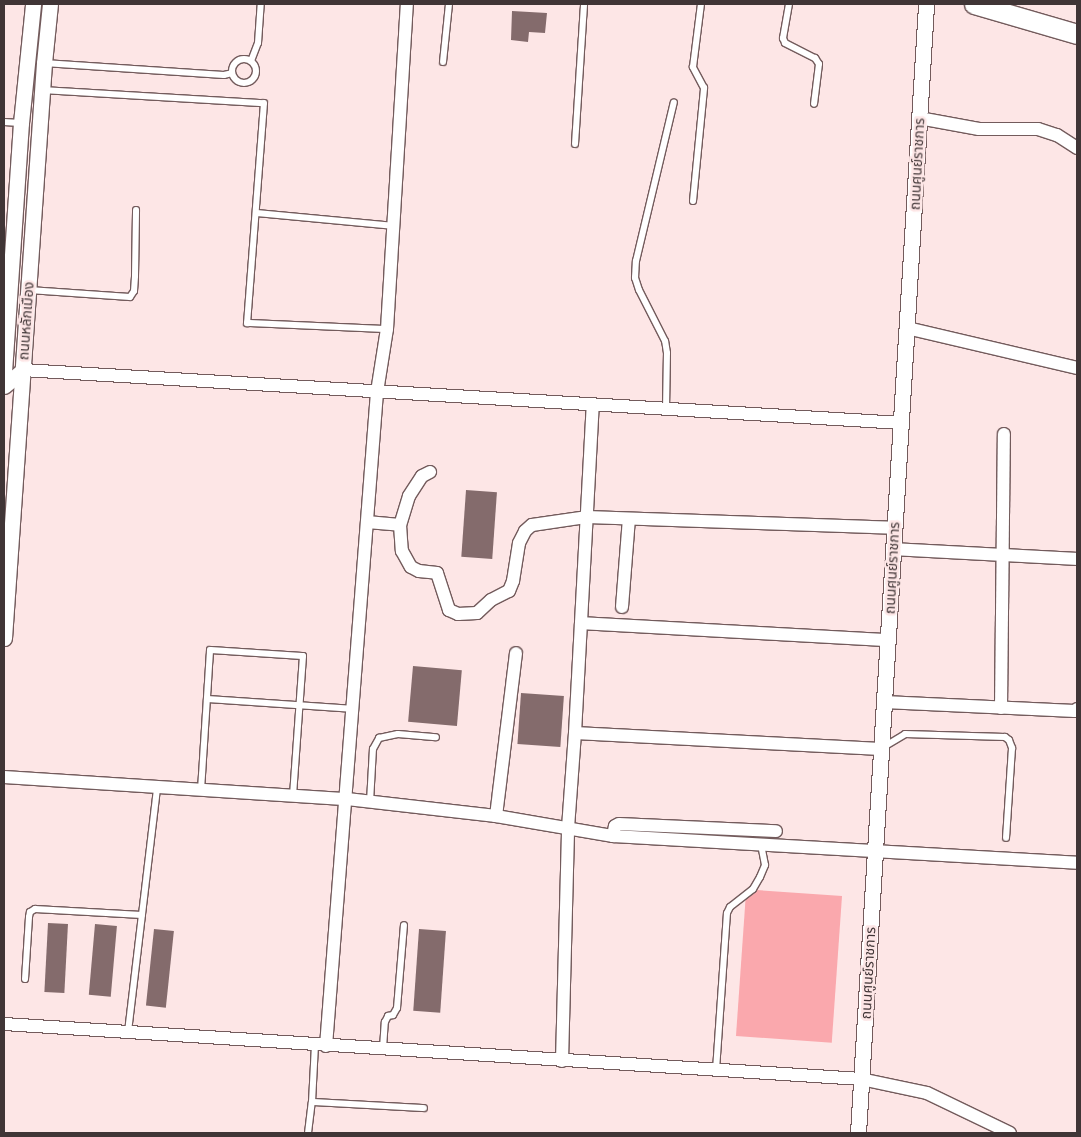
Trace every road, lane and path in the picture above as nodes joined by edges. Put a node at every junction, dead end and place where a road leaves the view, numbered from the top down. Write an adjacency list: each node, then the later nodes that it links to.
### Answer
1 (33, 4): 21 (street, ถนนหลักเมือง)
2 (50, 4): 14 (street, ถนนหลักเมือง)
3 (261, 4): 12 (lane)
4 (407, 4): 27 (street)
5 (449, 4): 13 (lane)
6 (584, 4): 22 (lane)
7 (701, 4): 24 (lane)
8 (789, 4): 18 (lane)
9 (926, 4): 19 (street, ถนนศูนย์ราชการ)
10 (974, 4): 11 (main road)
11 (1077, 34)
12 (251, 61): 15 (lane); 15 (lane)
13 (443, 62)
14 (44, 64): 15 (lane); 16 (street, ถนนหลักเมือง)
15 (232, 73)
16 (42, 90): 26 (lane); 28 (street, ถนนหลักเมือง)
17 (674, 102): 37 (lane)
18 (814, 104)
19 (920, 118): 23 (street); 29 (street, ถนนศูนย์ราชการ)
20 (4, 122): 21 (lane)
21 (21, 123): 33 (street, ถนนหลักเมือง)
22 (575, 144)
23 (1077, 148)
24 (693, 201)
25 (136, 210): 28 (lane)
26 (257, 213): 27 (lane); 30 (lane)
27 (394, 226): 30 (street)
28 (28, 290): 32 (street, ถนนหลักเมือง)
29 (907, 328): 31 (street); 38 (street, ถนนศูนย์ราชการ)
30 (387, 330): 35 (street)
31 (1077, 368)
32 (22, 370): 34 (street); 35 (street); 51 (street, ถนนหลักเมือง)
33 (4, 372)
34 (4, 386)
35 (377, 392): 36 (street); 43 (street)
36 (593, 404): 37 (street); 41 (street)
37 (666, 409): 38 (street)
38 (901, 423): 45 (street, ถนนศูนย์ราชการ)
39 (1004, 434): 47 (street)
40 (430, 472): 44 (street)
41 (587, 517): 42 (street); 44 (street); 50 (street)
42 (629, 519): 45 (street); 49 (street)
43 (367, 522): 44 (street); 57 (street)
44 (400, 525)
45 (895, 528): 46 (street, ถนนศูนย์ราชการ)
46 (893, 549): 47 (street); 52 (street, ถนนศูนย์ราชการ)
47 (1004, 555): 48 (street); 58 (street)
48 (1077, 559)
49 (622, 607)
50 (581, 623): 52 (street); 60 (street)
51 (4, 638)
52 (888, 640): 55 (street, ถนนศูนย์ราชการ)
53 (516, 653): 69 (street)
54 (207, 698): 56 (lane); 56 (lane); 65 (lane)
55 (884, 702): 58 (street); 62 (street, ถนนศูนย์ราชการ)
56 (299, 706): 57 (lane); 66 (lane)
57 (352, 708): 67 (street)
58 (1001, 708): 59 (street)
59 (1077, 709)
60 (575, 733): 62 (street); 70 (street)
61 (436, 737): 68 (lane)
62 (881, 748): 73 (lane); 75 (street, ถนนศูนย์ราชการ)
63 (4, 777): 64 (street)
64 (157, 787): 65 (street); 77 (lane)
65 (201, 790): 66 (street)
66 (293, 796): 67 (street)
67 (346, 799): 68 (street); 82 (street)
68 (370, 802): 69 (street)
69 (496, 816): 70 (street)
70 (568, 828): 72 (street); 84 (street)
71 (776, 831): 72 (street)
72 (613, 836): 74 (street)
73 (1006, 838)
74 (761, 845): 75 (street); 85 (lane)
75 (875, 852): 76 (street); 86 (street, ถนนศูนย์ราชการ)
76 (1077, 863)
77 (142, 915): 79 (lane); 81 (lane)
78 (404, 925): 83 (lane)
79 (25, 979)
80 (4, 1024): 81 (street)
81 (128, 1032): 82 (street)
82 (320, 1045): 83 (street); 87 (lane)
83 (383, 1050): 84 (street)
84 (562, 1061): 85 (street)
85 (716, 1070): 86 (street)
86 (861, 1079): 90 (street, ถนนศูนย์ราชการ); 91 (street)
87 (312, 1102): 88 (lane); 89 (lane)
88 (424, 1108)
89 (308, 1133)
90 (858, 1133)
91 (1010, 1133)

